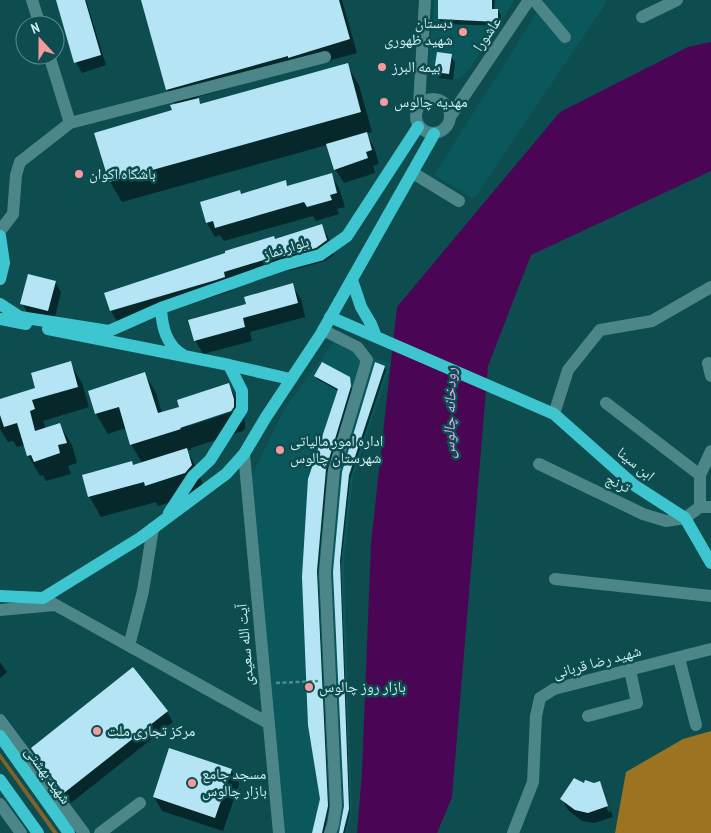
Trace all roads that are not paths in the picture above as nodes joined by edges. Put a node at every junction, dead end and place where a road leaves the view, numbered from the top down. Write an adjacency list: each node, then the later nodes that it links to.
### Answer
1 (32, 0): 6 (street)
2 (425, 0): 11 (street)
3 (529, 0): 12 (street, عاشورا)
4 (534, 0): 8 (street)
5 (677, 0): 7 (street)
6 (37, 15)
7 (642, 17)
8 (565, 38)
9 (325, 57): 16 (street)
10 (52, 65): 16 (street)
11 (421, 70): 13 (street); 14 (street)
12 (471, 86): 13 (street); 15 (street, عاشورا)
13 (438, 100): 14 (street); 15 (street)
14 (419, 105): 17 (street)
15 (450, 117): 18 (street)
16 (70, 123): 21 (street)
17 (418, 127): 18 (street); 27 (main road, بلوار نماز)
18 (434, 134): 19 (main road)
19 (413, 173): 20 (street); 24 (main road)
20 (459, 201)
21 (0, 230)
22 (0, 236): 23 (main road)
23 (0, 279)
24 (352, 280): 29 (main road); 31 (main road)
25 (711, 287): 38 (street)
26 (0, 304): 27 (main road, بلوار نماز)
27 (160, 308): 32 (main road)
28 (0, 318): 32 (main road)
29 (330, 318): 30 (main road); 31 (main road)
30 (323, 330): 36 (main road); 71 (street)
31 (376, 337): 38 (main road, ابن سینا)
32 (185, 356): 34 (main road)
33 (708, 363): 35 (street)
34 (229, 365): 36 (main road); 45 (main road)
35 (711, 376)
36 (290, 379): 40 (main road)
37 (606, 403): 42 (street)
38 (554, 414): 44 (main road, ابن سینا)
39 (711, 451): 42 (street)
40 (244, 454): 45 (main road); 59 (street, آیت الله سعیدی)
41 (539, 464): 44 (street, ترنج)
42 (700, 475): 43 (street)
43 (706, 507): 44 (street)
44 (685, 518): 46 (main road, ابن سینا)
45 (158, 525): 50 (main road); 53 (street)
46 (711, 563)
47 (555, 579): 49 (street)
48 (0, 596): 50 (main road)
49 (711, 596)
50 (43, 598): 51 (street)
51 (55, 605): 52 (street); 53 (street)
52 (0, 610)
53 (128, 646): 59 (street)
54 (711, 649): 55 (street, شهید رضا قربانی)
55 (679, 658): 56 (street, شهید رضا قربانی); 60 (street)
56 (630, 670): 57 (street); 72 (street, شهید رضا قربانی)
57 (588, 716)
58 (0, 720): 68 (street)
59 (268, 724): 70 (street, آیت الله سعیدی)
60 (696, 725)
61 (0, 736): 67 (main road, شهید بهشتی)
62 (0, 780): 66 (main road)
63 (0, 804): 65 (street)
64 (140, 804): 69 (street)
65 (20, 833)
66 (38, 833)
67 (69, 833)
68 (84, 833)
69 (100, 833)
70 (279, 833)
71 (330, 833)
72 (513, 833)

